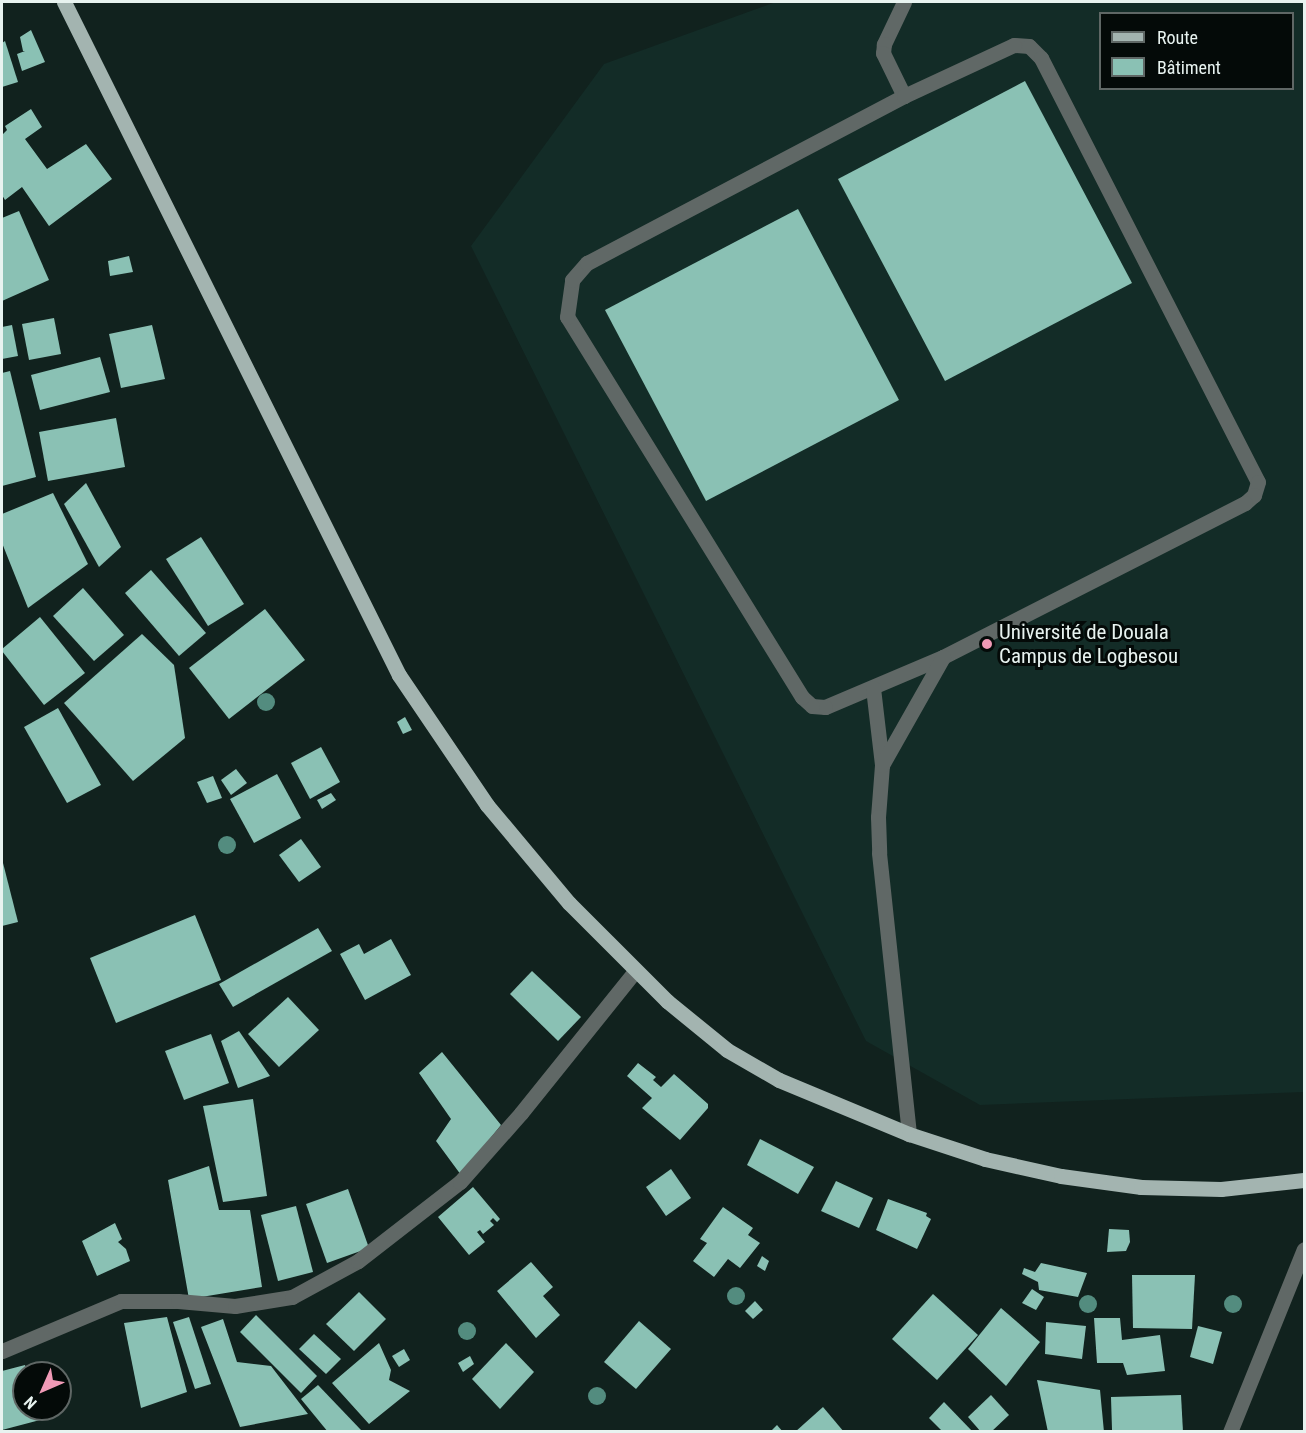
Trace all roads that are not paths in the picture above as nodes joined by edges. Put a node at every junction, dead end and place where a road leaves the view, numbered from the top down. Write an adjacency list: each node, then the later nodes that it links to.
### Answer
1 (64, 2): 7 (main road)
2 (904, 2): 3 (street)
3 (904, 96): 4 (street); 5 (street)
4 (943, 657): 5 (street); 6 (street)
5 (873, 688): 6 (street)
6 (882, 765): 8 (street)
7 (635, 971): 8 (main road); 11 (street)
8 (909, 1134): 9 (main road)
9 (1305, 1180)
10 (1305, 1249): 12 (street)
11 (2, 1351)
12 (1230, 1431)

